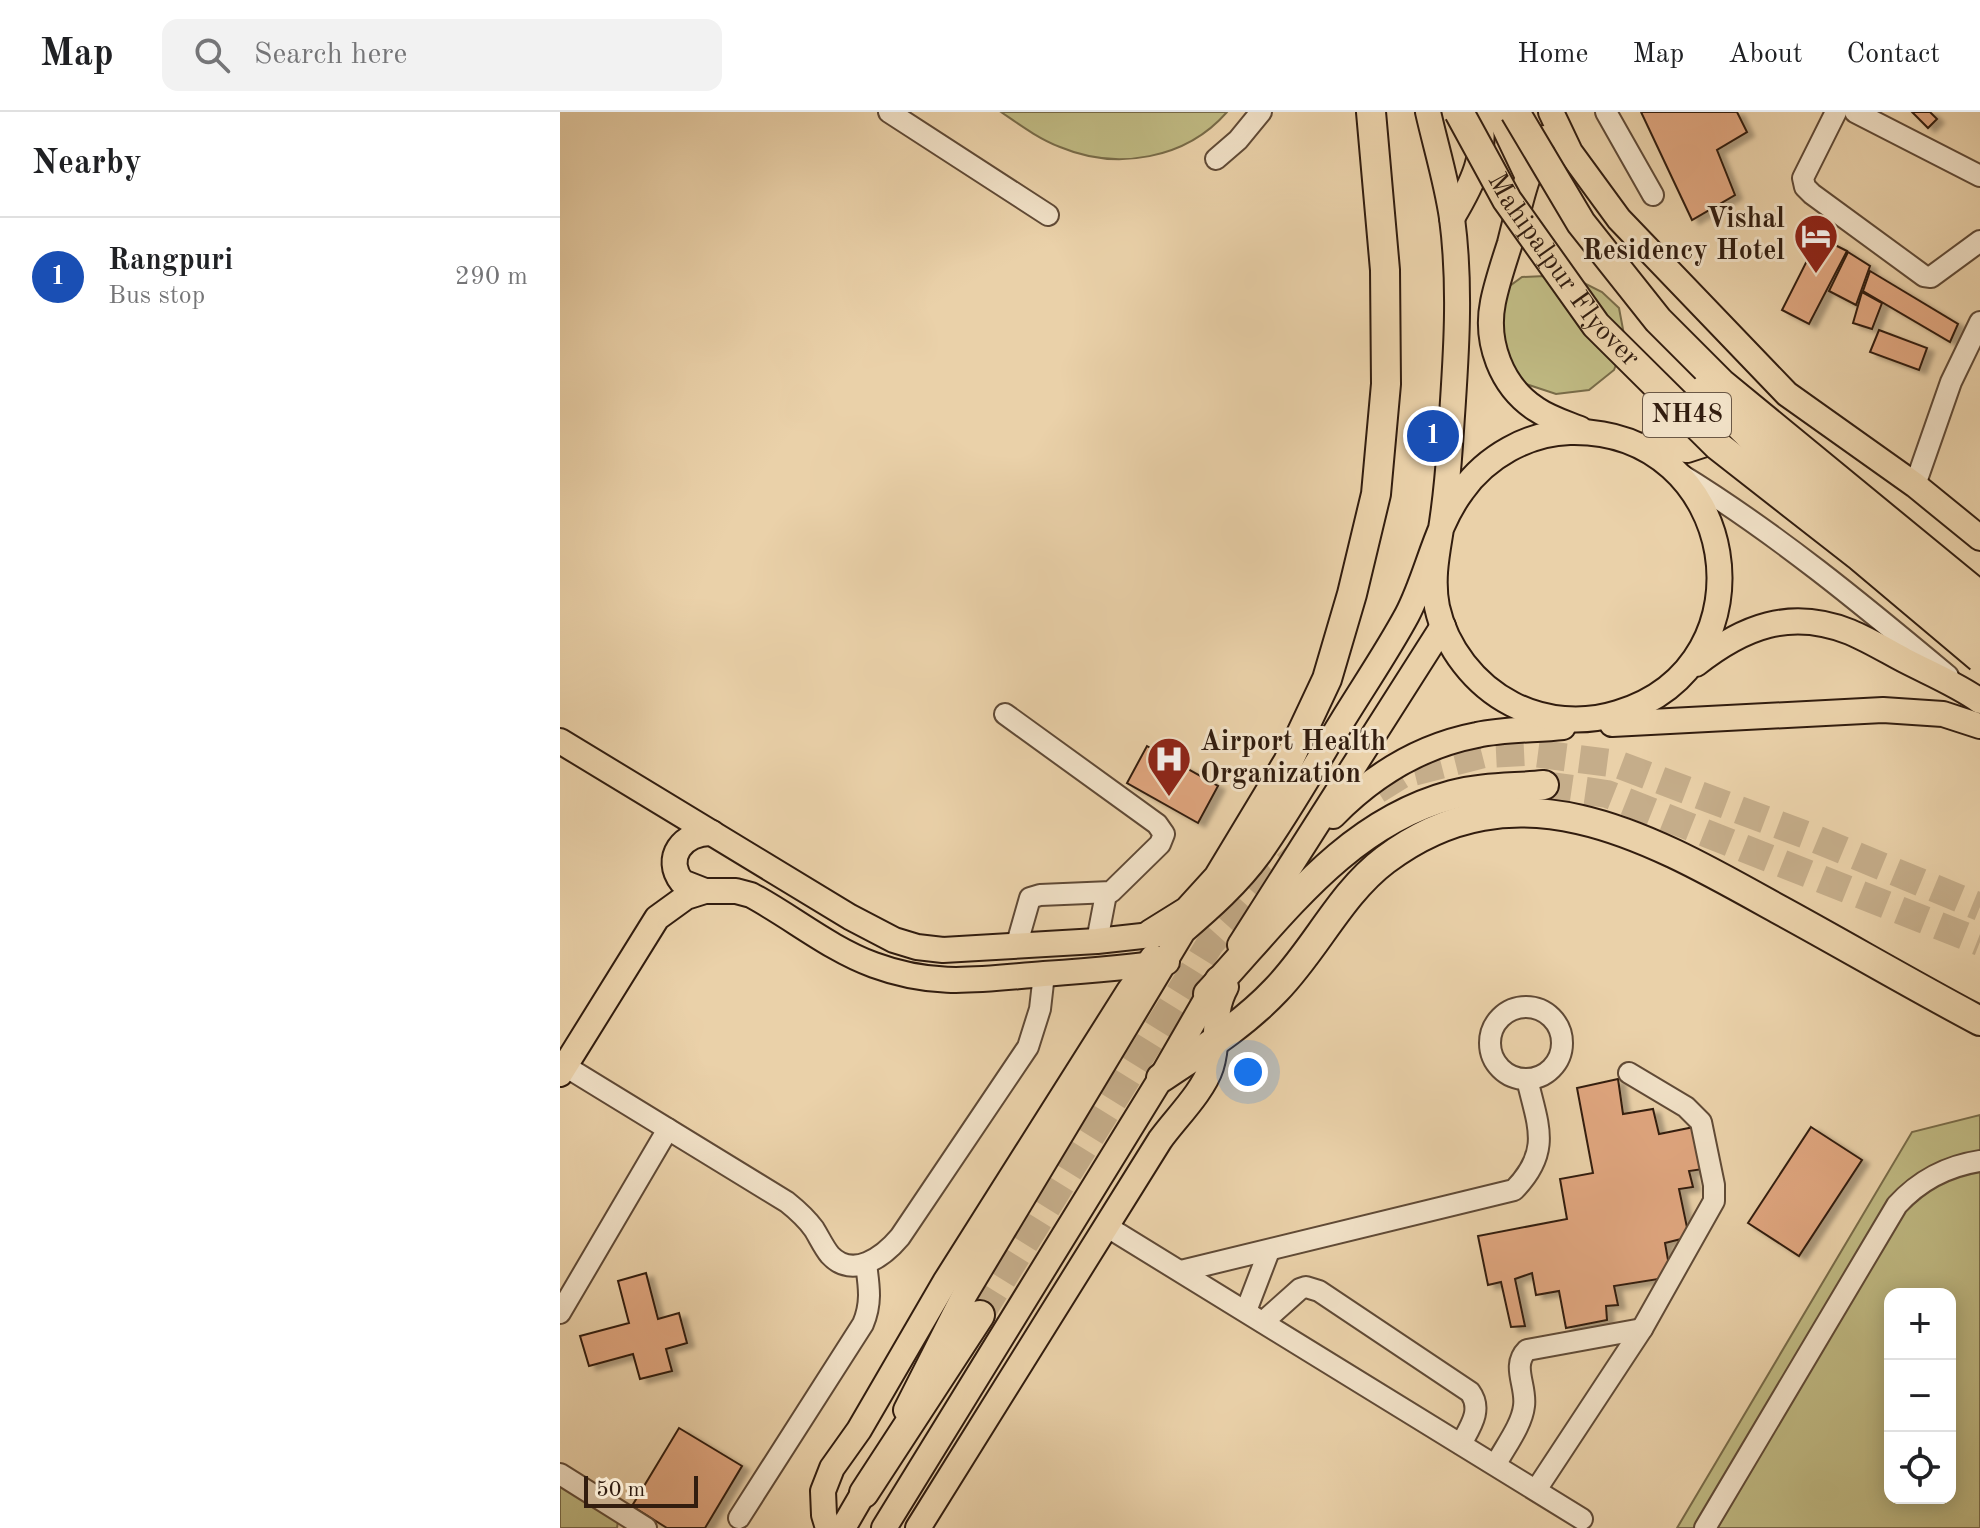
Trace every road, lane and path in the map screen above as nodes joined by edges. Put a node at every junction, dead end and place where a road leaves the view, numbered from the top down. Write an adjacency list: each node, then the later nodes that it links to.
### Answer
1 (889, 112): 17 (street)
2 (1261, 112): 13 (street)
3 (1371, 112): 45 (highway)
4 (1428, 112): 18 (main road)
5 (1459, 112): 34 (highway, Mahipalpur Flyover / NH48, bridge)
6 (1479, 112): 18 (main road)
7 (1497, 112): 15 (main road)
8 (1515, 112): 22 (highway, Mahipalpur Flyover / NH48, bridge)
9 (1606, 112): 16 (street)
10 (1836, 112): 19 (street)
11 (1855, 112): 14 (street)
12 (1559, 114): 15 (main road); 24 (main road)
13 (1216, 159)
14 (1980, 176)
15 (1528, 177): 21 (main road)
16 (1653, 195)
17 (1048, 215)
18 (1452, 218): 20 (main road)
19 (1980, 241)
20 (1455, 271): 21 (main road); 29 (main road)
21 (1499, 279): 25 (main road)
22 (1658, 320): 31 (highway, Mahipalpur Flyover / NH48, bridge); 33 (highway, bridge)
23 (1978, 330): 28 (street)
24 (1787, 394): 26 (main road); 28 (main road)
25 (1590, 433): 26 (main road); 29 (main road)
26 (1635, 444): 27 (main road)
27 (1675, 470): 35 (main road); 36 (street)
28 (1915, 485): 30 (main road)
29 (1440, 534): 32 (main road); 45 (main road)
30 (1980, 538)
31 (1980, 596)
32 (1443, 626): 35 (main road); 42 (main road)
33 (1980, 627)
34 (1980, 658)
35 (1673, 683): 36 (main road)
36 (1976, 699)
37 (1005, 714): 44 (street)
38 (1980, 726): 42 (main road)
39 (560, 741): 41 (main road)
40 (1544, 785): 48 (highway)
41 (712, 833): 43 (main road); 47 (main road)
42 (1300, 849): 51 (main road)
43 (705, 891): 50 (main road); 54 (main road)
44 (1106, 894): 46 (street); 47 (street)
45 (1169, 933): 46 (main road); 49 (main road)
46 (1097, 941): 47 (main road)
47 (1016, 947)
48 (1243, 957): 51 (highway); 53 (main road)
49 (1157, 964): 50 (main road); 74 (main road); 78 (main road)
50 (1044, 974): 62 (street)
51 (1208, 994): 56 (main road)
52 (1976, 1019): 53 (highway)
53 (1214, 1042): 56 (highway); 60 (main road)
54 (562, 1070): 58 (street)
55 (1629, 1073): 67 (street)
56 (1161, 1078): 80 (main road)
57 (1527, 1079): 61 (street)
58 (668, 1129): 62 (street); 64 (street)
59 (1980, 1161): 82 (street)
60 (1106, 1226): 63 (street); 81 (main road)
61 (1269, 1251): 63 (street); 66 (street)
62 (866, 1264): 75 (street)
63 (1181, 1271): 66 (street)
64 (560, 1313)
65 (980, 1315): 74 (highway)
66 (1255, 1317): 68 (street); 68 (street)
67 (1642, 1329): 70 (street); 73 (street)
68 (1461, 1444): 70 (street)
69 (560, 1460): 72 (street)
70 (1496, 1464): 73 (street)
71 (560, 1474): 77 (street)
72 (591, 1479)
73 (1536, 1490): 76 (street)
74 (864, 1493): 79 (main road)
75 (739, 1518)
76 (1582, 1519)
77 (635, 1525)
78 (828, 1528)
79 (843, 1528)
80 (884, 1528)
81 (918, 1528)
82 (1705, 1528)

